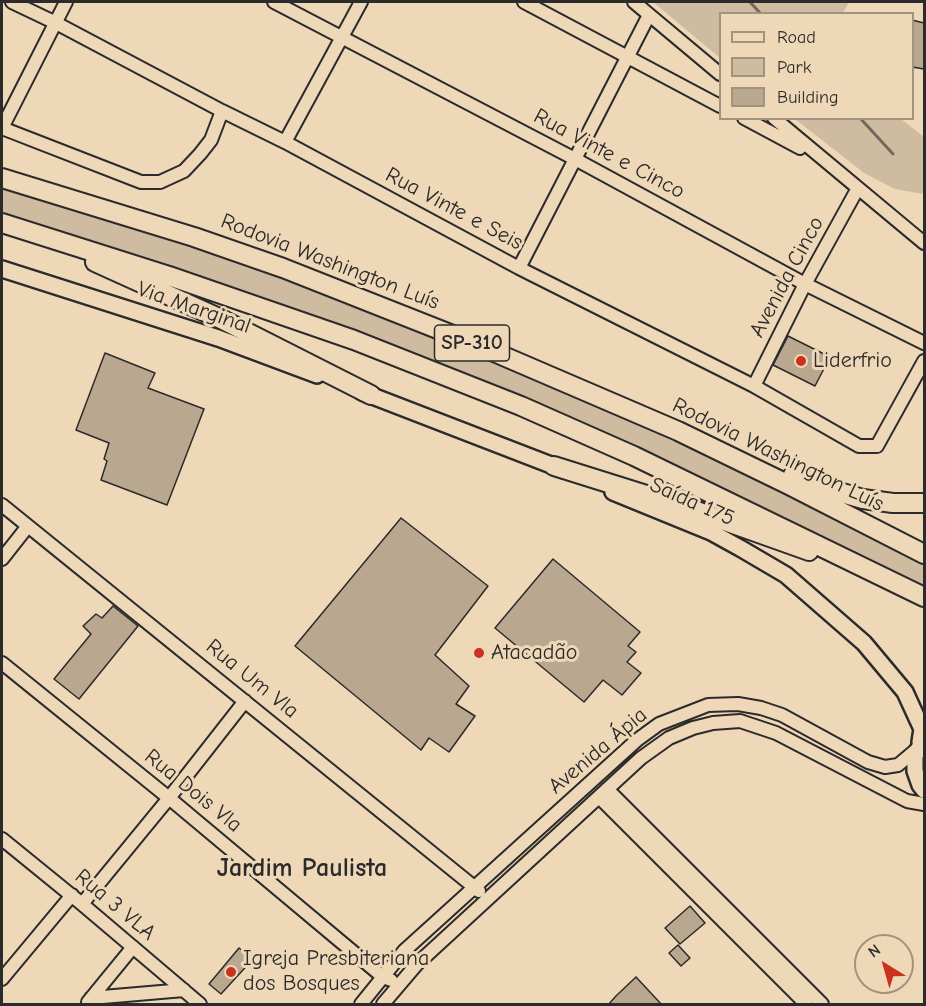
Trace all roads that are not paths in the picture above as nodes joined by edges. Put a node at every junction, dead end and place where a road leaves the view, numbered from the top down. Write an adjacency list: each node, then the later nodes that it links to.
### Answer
1 (12, 2): 8 (street, Rua Vinte e Seis)
2 (66, 2): 8 (street)
3 (274, 2): 9 (street, Rua Vinte e Cinco)
4 (361, 2): 9 (street)
5 (524, 2): 10 (street)
6 (634, 2): 7 (street)
7 (649, 15): 10 (street); 11 (street)
8 (56, 22): 13 (street, Rua Vinte e Seis); 16 (street)
9 (343, 37): 17 (street); 18 (street, Rua Vinte e Cinco)
10 (628, 58): 12 (street); 18 (street)
11 (719, 73)
12 (719, 105)
13 (222, 111): 16 (street); 17 (street, Rua Vinte e Seis)
14 (748, 120): 19 (street)
15 (776, 120): 19 (street)
16 (2, 128)
17 (285, 141): 24 (street, Rua Vinte e Seis)
18 (575, 159): 24 (street); 26 (street, Rua Vinte e Cinco)
19 (823, 159): 21 (street)
20 (2, 178): 31 (highway, Rodovia Washington Luís / SP-310)
21 (858, 188): 23 (street); 26 (street, Avenida Cinco)
22 (5, 224): 30 (highway); 38 (highway, SP-310)
23 (924, 243)
24 (519, 268): 29 (street, Rua Vinte e Seis)
25 (2, 269): 30 (main road, Via Marginal)
26 (805, 284): 27 (street, Rua Vinte e Cinco); 29 (street, Avenida Cinco)
27 (924, 343)
28 (924, 362): 29 (street, Rua Vinte e Seis)
29 (754, 386)
30 (370, 395): 32 (main road, Saída 175)
31 (678, 431): 33 (highway); 36 (highway, Rodovia Washington Luís / SP-310)
32 (554, 466): 38 (highway); 42 (main road, Saída 175)
33 (924, 503)
34 (2, 506): 35 (street, Rua Um Vla)
35 (28, 526): 37 (street); 41 (street, Rua Um Vla)
36 (924, 554)
37 (2, 559)
38 (887, 578): 39 (highway, SP-310)
39 (924, 597)
40 (2, 663): 45 (street, Rua Dois Vla)
41 (245, 701): 45 (street); 48 (street, Rua Um Vla)
42 (921, 743): 43 (main road, Saída 175); 48 (street, Avenida Ápia)
43 (924, 790)
44 (603, 793): 46 (street, Avenida Ápia); 50 (street, Avenida Ápia); 61 (street); 62 (street)
45 (169, 798): 51 (street); 53 (street, Rua Dois Vla)
46 (924, 804)
47 (4, 845): 49 (street, Rua 3 VLA)
48 (475, 887): 50 (street, Rua Um Vla); 53 (street, Avenida Ápia)
49 (72, 896): 51 (street, Rua 3 VLA); 54 (street)
50 (488, 899): 55 (street, Avenida Ápia)
51 (82, 904): 52 (street, Rua 3 VLA)
52 (133, 947): 56 (street, Rua 3 VLA); 57 (street)
53 (383, 977): 55 (street, Rua Dois Vla); 59 (street, Avenida Ápia)
54 (2, 979)
55 (400, 984): 60 (street, Avenida Ápia)
56 (184, 990): 57 (street); 58 (street, Rua 3 VLA)
57 (89, 1001)
58 (200, 1005)
59 (361, 1005)
60 (383, 1005)
61 (806, 1005)
62 (822, 1005)

